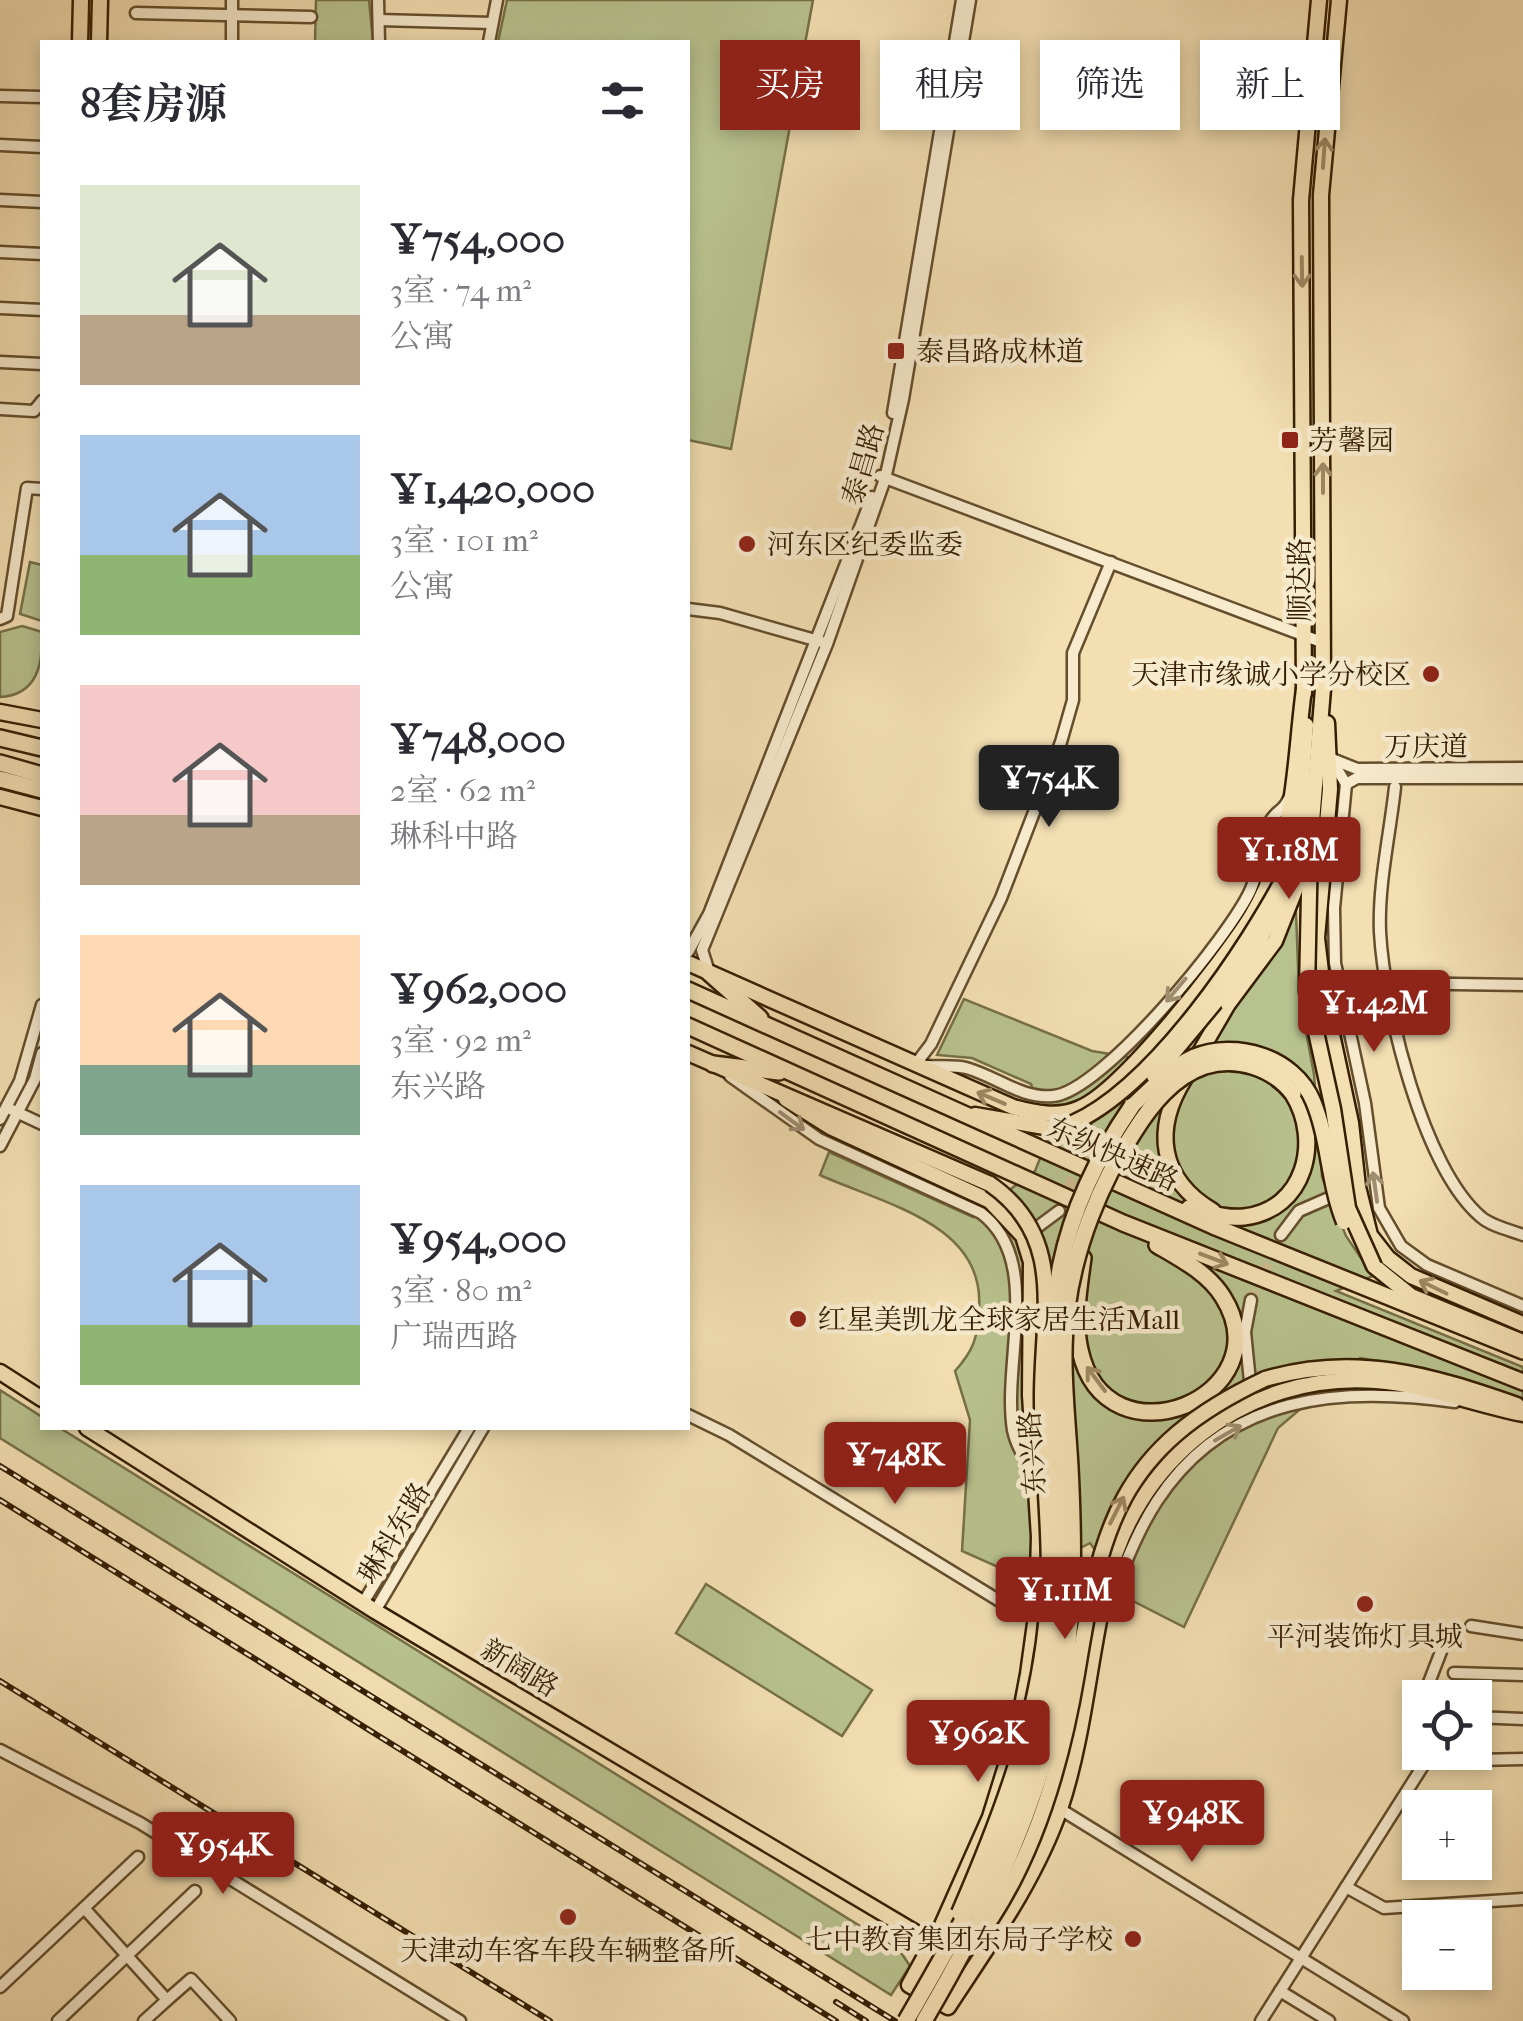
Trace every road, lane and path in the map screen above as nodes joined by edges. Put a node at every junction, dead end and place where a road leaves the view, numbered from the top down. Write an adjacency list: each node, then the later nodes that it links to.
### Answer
1 (80, 0): 15 (main road)
2 (100, 0): 16 (main road)
3 (232, 0): 11 (street)
4 (378, 0): 13 (street)
5 (497, 0): 14 (street)
6 (962, 0): 34 (street, 泰昌路)
7 (970, 0): 34 (street, 泰昌路)
8 (1319, 0): 39 (main road, 顺达路, one-way to 39)
9 (1339, 0): 41 (main road, 顺达路, one-way to 9)
10 (136, 13): 11 (street)
11 (232, 15): 12 (street); 17 (street)
12 (312, 17)
13 (379, 20): 14 (street); 18 (street)
14 (492, 23): 19 (street)
15 (80, 40)
16 (99, 40)
17 (232, 40)
18 (379, 40)
19 (489, 40)
20 (0, 96): 21 (street)
21 (40, 98)
22 (0, 145): 23 (street)
23 (40, 147)
24 (0, 200): 25 (street)
25 (40, 202)
26 (0, 252): 27 (street)
27 (40, 254)
28 (0, 308): 29 (street)
29 (40, 310)
30 (0, 362): 31 (street)
31 (40, 364)
32 (40, 404): 33 (street)
33 (0, 410)
34 (882, 477): 36 (street); 40 (street, 泰昌路)
35 (40, 488): 38 (street)
36 (1111, 562): 39 (street); 75 (street)
37 (690, 609): 40 (street)
38 (0, 619)
39 (1306, 638): 41 (street); 42 (main road, 顺达路)
40 (823, 642): 63 (street, 泰昌路); 65 (street, 泰昌路)
41 (1324, 644): 47 (main road, 顺达路)
42 (1304, 688): 47 (main road, 顺达路); 56 (main road)
43 (0, 712): 44 (main road)
44 (39, 716)
45 (0, 738): 46 (highway)
46 (40, 748)
47 (1319, 753): 49 (street, 万庆道); 53 (street); 59 (main road, 顺达路); 60 (main road, 顺达路); 62 (main road)
48 (0, 764): 50 (highway)
49 (1523, 768)
50 (40, 774)
51 (1523, 778): 53 (street, 万庆道)
52 (0, 779): 55 (highway)
53 (1346, 784): 97 (street, one-way to 53)
54 (1394, 787): 66 (street)
55 (40, 789)
56 (1293, 790): 61 (main road); 75 (street, one-way to 75)
57 (0, 797): 58 (main road)
58 (40, 807)
59 (1310, 846): 89 (main road, 顺达路, bridge); 95 (main road, bridge)
60 (1288, 870): 78 (main road, 顺达路, bridge); 81 (main road, bridge)
61 (1253, 915): 62 (street); 80 (main road)
62 (1317, 928): 86 (main road)
63 (690, 948)
64 (690, 964): 65 (main road)
65 (709, 973): 71 (highway); 75 (main road)
66 (1387, 983): 67 (street); 92 (street)
67 (1523, 986)
68 (690, 991): 71 (highway, 东纵快速路)
69 (40, 1012): 79 (street)
70 (690, 1027): 76 (highway, 东纵快速路)
71 (774, 1030): 81 (highway, 东纵快速路)
72 (690, 1054): 74 (main road)
73 (40, 1057): 79 (street)
74 (713, 1064): 76 (highway); 77 (main road); 111 (street, one-way to 111)
75 (915, 1065): 80 (main road, one-way to 75)
76 (792, 1073): 91 (highway, 东纵快速路)
77 (786, 1098): 93 (main road); 138 (main road, bridge)
78 (1132, 1106): 95 (main road, bridge); 138 (highway, 东兴路, bridge)
79 (14, 1108): 82 (street); 83 (street); 84 (street)
80 (1082, 1108): 85 (street)
81 (960, 1113): 87 (highway, 东纵快速路)
82 (0, 1119)
83 (40, 1120)
84 (0, 1146)
85 (1086, 1147)
86 (1358, 1188): 94 (street); 98 (main road, one-way to 86)
87 (1141, 1194): 89 (highway); 100 (highway, 东纵快速路)
88 (1059, 1211): 93 (street)
89 (1222, 1216): 90 (highway, 东兴路, bridge)
90 (1091, 1220): 91 (highway, one-way to 90, bridge); 136 (highway, 东兴路, bridge)
91 (1123, 1223): 102 (highway, 东纵快速路, one-way to 102)
92 (1523, 1235)
93 (1023, 1236): 111 (main road)
94 (1281, 1236)
95 (1374, 1266): 99 (main road)
96 (1251, 1300): 104 (street)
97 (1523, 1306)
98 (1523, 1324)
99 (1523, 1342)
100 (1523, 1351)
101 (0, 1372): 103 (main road)
102 (1523, 1382)
103 (40, 1399)
104 (1252, 1401): 105 (main road); 114 (main road)
105 (1486, 1407): 106 (main road); 114 (street, one-way to 105)
106 (1523, 1411): 136 (main road, one-way to 106, bridge)
107 (690, 1413): 113 (street)
108 (89, 1430): 112 (main road, 新阔路)
109 (468, 1430): 112 (street, 琳科东路)
110 (482, 1430): 112 (street, 琳科东路)
111 (1035, 1476): 113 (main road)
112 (369, 1607): 133 (main road, 新阔路)
113 (1041, 1613): 114 (main road); 133 (main road)
114 (1100, 1621): 127 (main road)
115 (1471, 1626): 116 (street)
116 (1523, 1634)
117 (1447, 1636): 120 (street)
118 (1454, 1672): 119 (street)
119 (1523, 1675)
120 (1431, 1680)
121 (1492, 1718): 122 (street)
122 (1523, 1719)
123 (0, 1750): 144 (street)
124 (1492, 1758): 125 (street)
125 (1523, 1760)
126 (1413, 1770): 129 (street)
127 (1060, 1810): 133 (main road); 135 (street)
128 (138, 1857): 132 (street)
129 (1346, 1887): 131 (street); 135 (street)
130 (195, 1891): 134 (street)
131 (1523, 1899)
132 (84, 1908): 134 (street); 137 (street)
133 (933, 1943)
134 (128, 1957): 140 (street); 141 (street)
135 (1302, 1957): 139 (street); 149 (street)
136 (960, 1960): 146 (highway, 东兴路, bridge)
137 (0, 1987)
138 (924, 1989): 145 (highway, 东兴路, bridge)
139 (1280, 1992): 147 (street); 148 (street)
140 (167, 2000): 142 (street); 143 (street)
141 (58, 2021)
142 (144, 2021)
143 (230, 2021)
144 (460, 2021)
145 (906, 2021)
146 (924, 2021)
147 (1261, 2021)
148 (1329, 2021)
149 (1403, 2021)

